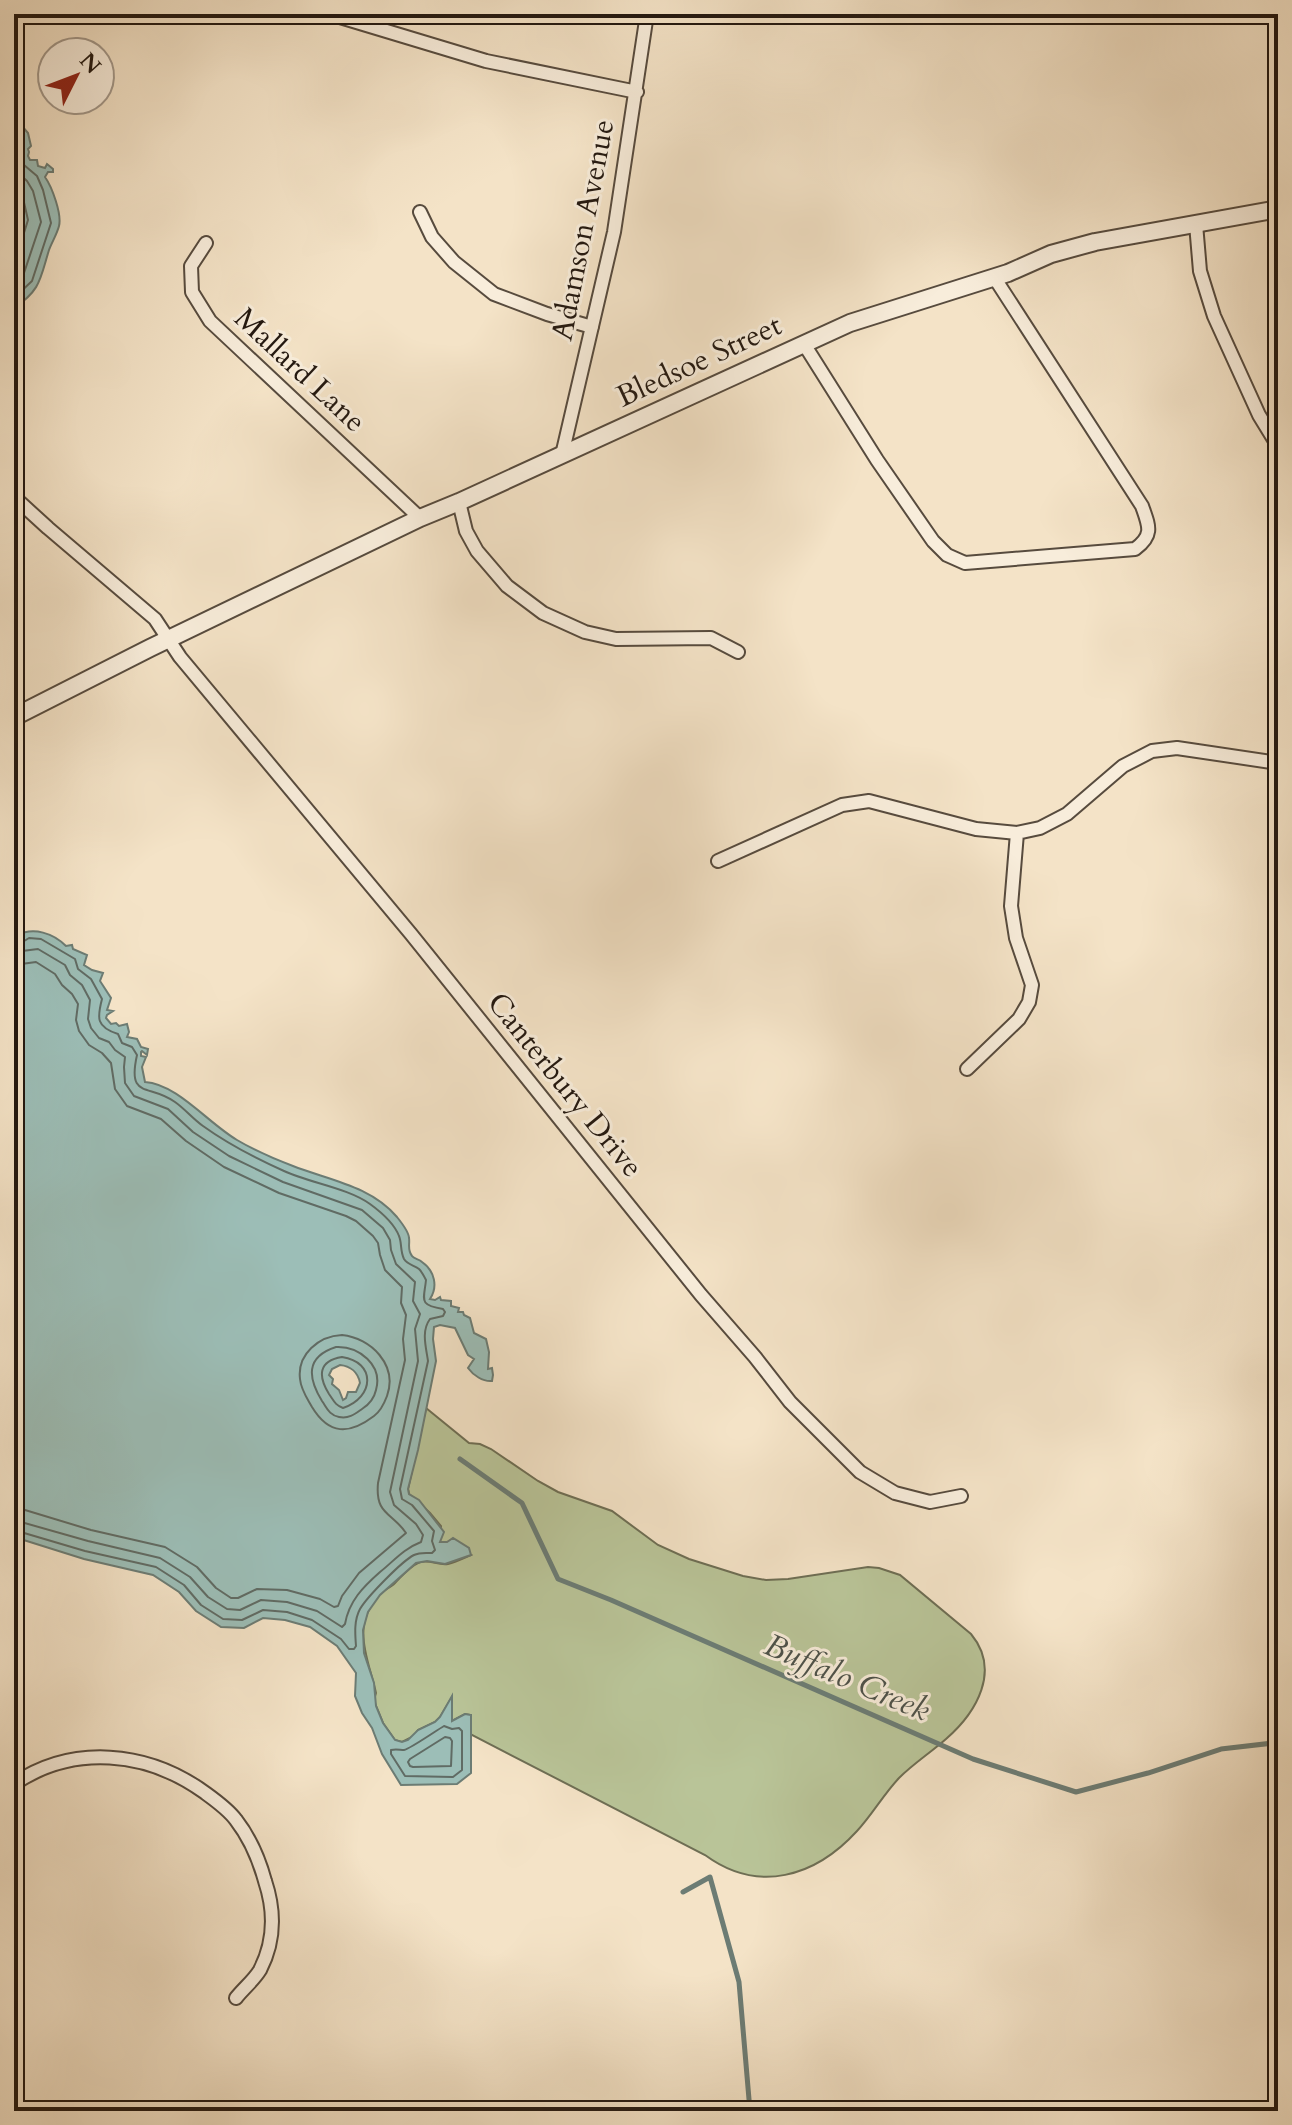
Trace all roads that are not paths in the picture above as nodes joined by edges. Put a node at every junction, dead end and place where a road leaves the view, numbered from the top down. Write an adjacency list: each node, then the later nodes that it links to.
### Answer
1 (330, 14): 3 (street)
2 (647, 14): 3 (street, Adamson Avenue)
3 (637, 92): 9 (street, Adamson Avenue)
4 (1278, 209): 6 (street, Bledsoe Street)
5 (420, 212): 9 (street)
6 (1196, 224): 8 (street, Bledsoe Street); 11 (street)
7 (206, 243): 15 (street, Mallard Lane)
8 (994, 277): 10 (street, Bledsoe Street); 10 (street)
9 (592, 327): 12 (street, Adamson Avenue)
10 (804, 344): 12 (street, Bledsoe Street)
11 (1278, 446)
12 (562, 455): 14 (street, Bledsoe Street)
13 (14, 497): 16 (street, Canterbury Drive)
14 (459, 502): 15 (street, Bledsoe Street); 17 (street)
15 (420, 518): 16 (street, Bledsoe Street)
16 (169, 640): 18 (street, Bledsoe Street); 23 (street, Canterbury Drive)
17 (738, 652)
18 (14, 717)
19 (1278, 763): 20 (street)
20 (1017, 833): 21 (street); 22 (street)
21 (718, 861)
22 (967, 1069)
23 (961, 1496)
24 (14, 1784): 25 (street)
25 (236, 1998)

